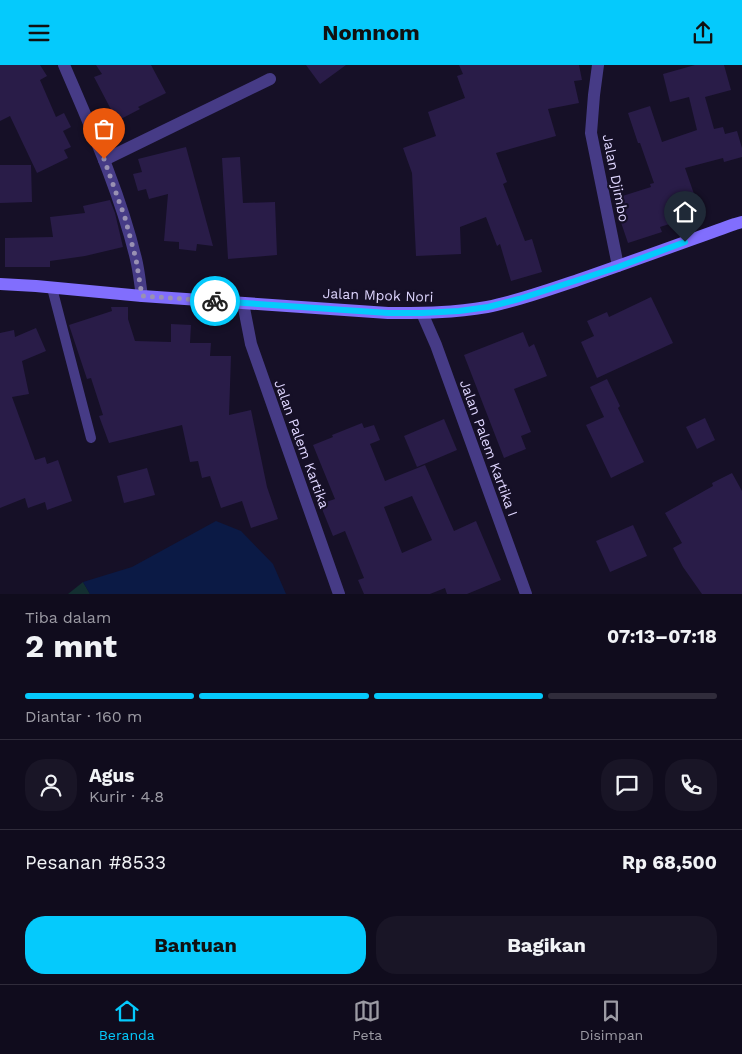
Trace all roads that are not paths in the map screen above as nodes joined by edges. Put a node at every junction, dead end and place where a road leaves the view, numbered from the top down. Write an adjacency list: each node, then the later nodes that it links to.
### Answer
1 (64, 65): 4 (street)
2 (598, 65): 6 (street, Jalan Djimbo)
3 (270, 79): 4 (street)
4 (104, 159): 9 (street)
5 (742, 222): 6 (main road, Jalan Mpok Nori)
6 (618, 267): 11 (main road, Jalan Mpok Nori)
7 (0, 284): 8 (main road, Jalan Mpok Nori)
8 (52, 288): 9 (main road, Jalan Mpok Nori); 12 (lane)
9 (142, 296): 10 (main road, Jalan Mpok Nori)
10 (242, 303): 11 (main road, Jalan Mpok Nori); 13 (street, Jalan Palem Kartika)
11 (422, 313): 14 (street, Jalan Palem Kartika I)
12 (90, 438)
13 (339, 594)
14 (526, 594)

